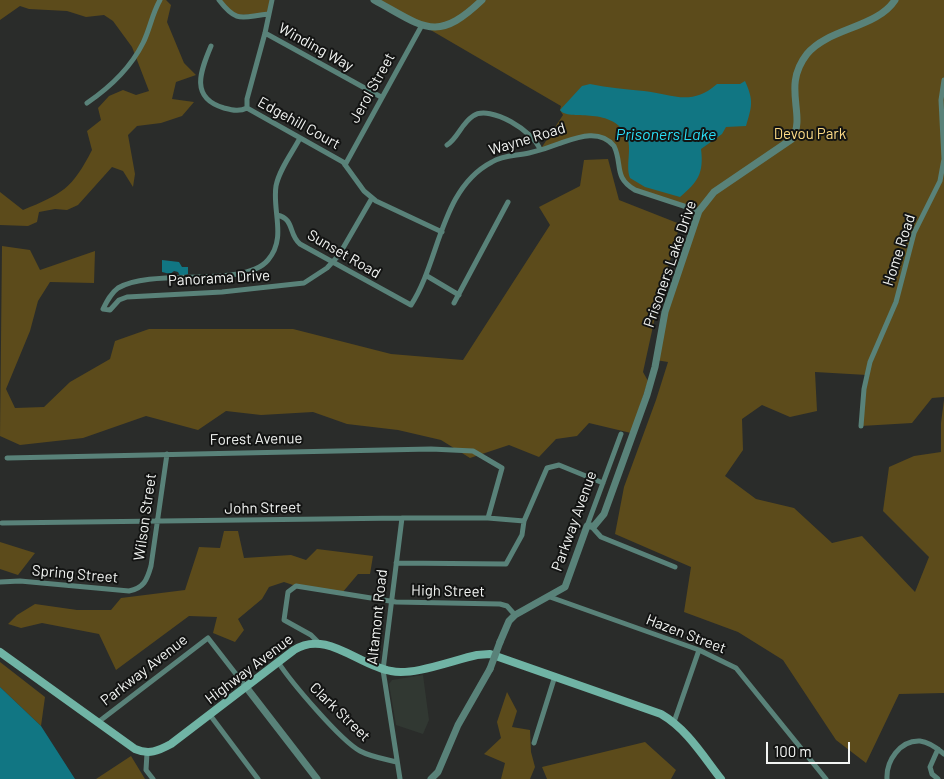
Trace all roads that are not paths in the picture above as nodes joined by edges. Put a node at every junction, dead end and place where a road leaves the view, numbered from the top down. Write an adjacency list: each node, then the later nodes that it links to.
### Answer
1 (160, 0): 13 (street)
2 (219, 0): 7 (street, Winding Way)
3 (272, 0): 7 (street)
4 (374, 0): 8 (street)
5 (482, 0): 8 (street)
6 (894, 0): 21 (street, Prisoners Lake Drive)
7 (269, 14): 9 (street)
8 (422, 24): 12 (street, Jerol Street)
9 (265, 33): 12 (street, Winding Way); 14 (street)
10 (211, 46): 14 (street, Edgehill Court)
11 (944, 80): 29 (street, Home Road)
12 (381, 97): 18 (street, Jerol Street)
13 (88, 103)
14 (247, 108): 15 (street, Edgehill Court)
15 (300, 138): 18 (street, Edgehill Court); 22 (street)
16 (447, 145): 17 (street)
17 (540, 150): 21 (street, Wayne Road); 23 (street, Wayne Road)
18 (345, 165): 19 (street, Edgehill Court)
19 (372, 198): 23 (street, Edgehill Court); 24 (street, Panorama Drive)
20 (508, 202): 26 (street)
21 (699, 211): 39 (street, Prisoners Lake Drive)
22 (277, 215): 24 (street, Sunset Road); 24 (street, Panorama Drive)
23 (442, 232): 25 (street, Wayne Road)
24 (333, 263): 28 (street, Sunset Road)
25 (427, 276): 26 (street); 28 (street, Wayne Road)
26 (459, 295): 27 (street)
27 (454, 302)
28 (411, 305)
29 (861, 426)
30 (621, 434): 33 (street, Parkway Avenue)
31 (167, 454): 32 (street, Forest Avenue); 35 (street, Forest Avenue); 38 (street, Wilson Street)
32 (7, 458)
33 (603, 483): 36 (street); 39 (street, Parkway Avenue)
34 (402, 518): 35 (street, John Street); 38 (street, John Street); 40 (street, Altamont Road)
35 (488, 518): 36 (street, John Street)
36 (524, 521): 40 (street)
37 (2, 523): 38 (street, John Street)
38 (157, 523): 43 (street, Wilson Street)
39 (589, 527): 41 (street); 44 (street, Parkway Avenue)
40 (396, 563): 45 (street, Altamont Road)
41 (675, 567)
42 (0, 582): 43 (street, Spring Street)
43 (145, 583)
44 (550, 597): 46 (street, Parkway Avenue); 48 (street, Hazen Street)
45 (390, 601): 46 (street, High Street); 47 (street, High Street); 51 (street, Altamont Road)
46 (515, 615): 66 (street, bridge)
47 (319, 643): 50 (main road, Highway Avenue); 51 (main road)
48 (699, 650): 55 (street); 68 (street, Hazen Street)
49 (0, 652): 56 (main road)
50 (278, 662): 53 (main road, Highway Avenue); 61 (street, Clark Street)
51 (383, 670): 52 (main road); 61 (street, Altamont Road)
52 (555, 676): 55 (main road); 57 (street)
53 (246, 687): 54 (main road, Highway Avenue); 56 (street, Parkway Avenue); 64 (street, Parkway Avenue)
54 (210, 715): 59 (main road, Highway Avenue); 63 (street)
55 (674, 722): 67 (main road)
56 (98, 723): 59 (main road)
57 (534, 743)
58 (938, 750): 60 (street); 69 (street); 70 (street)
59 (147, 753): 62 (street)
60 (944, 754)
61 (397, 762): 65 (street, Altamont Road)
62 (154, 779)
63 (258, 779)
64 (317, 779)
65 (400, 779)
66 (432, 779)
67 (721, 779)
68 (826, 779)
69 (887, 779)
70 (938, 779)

